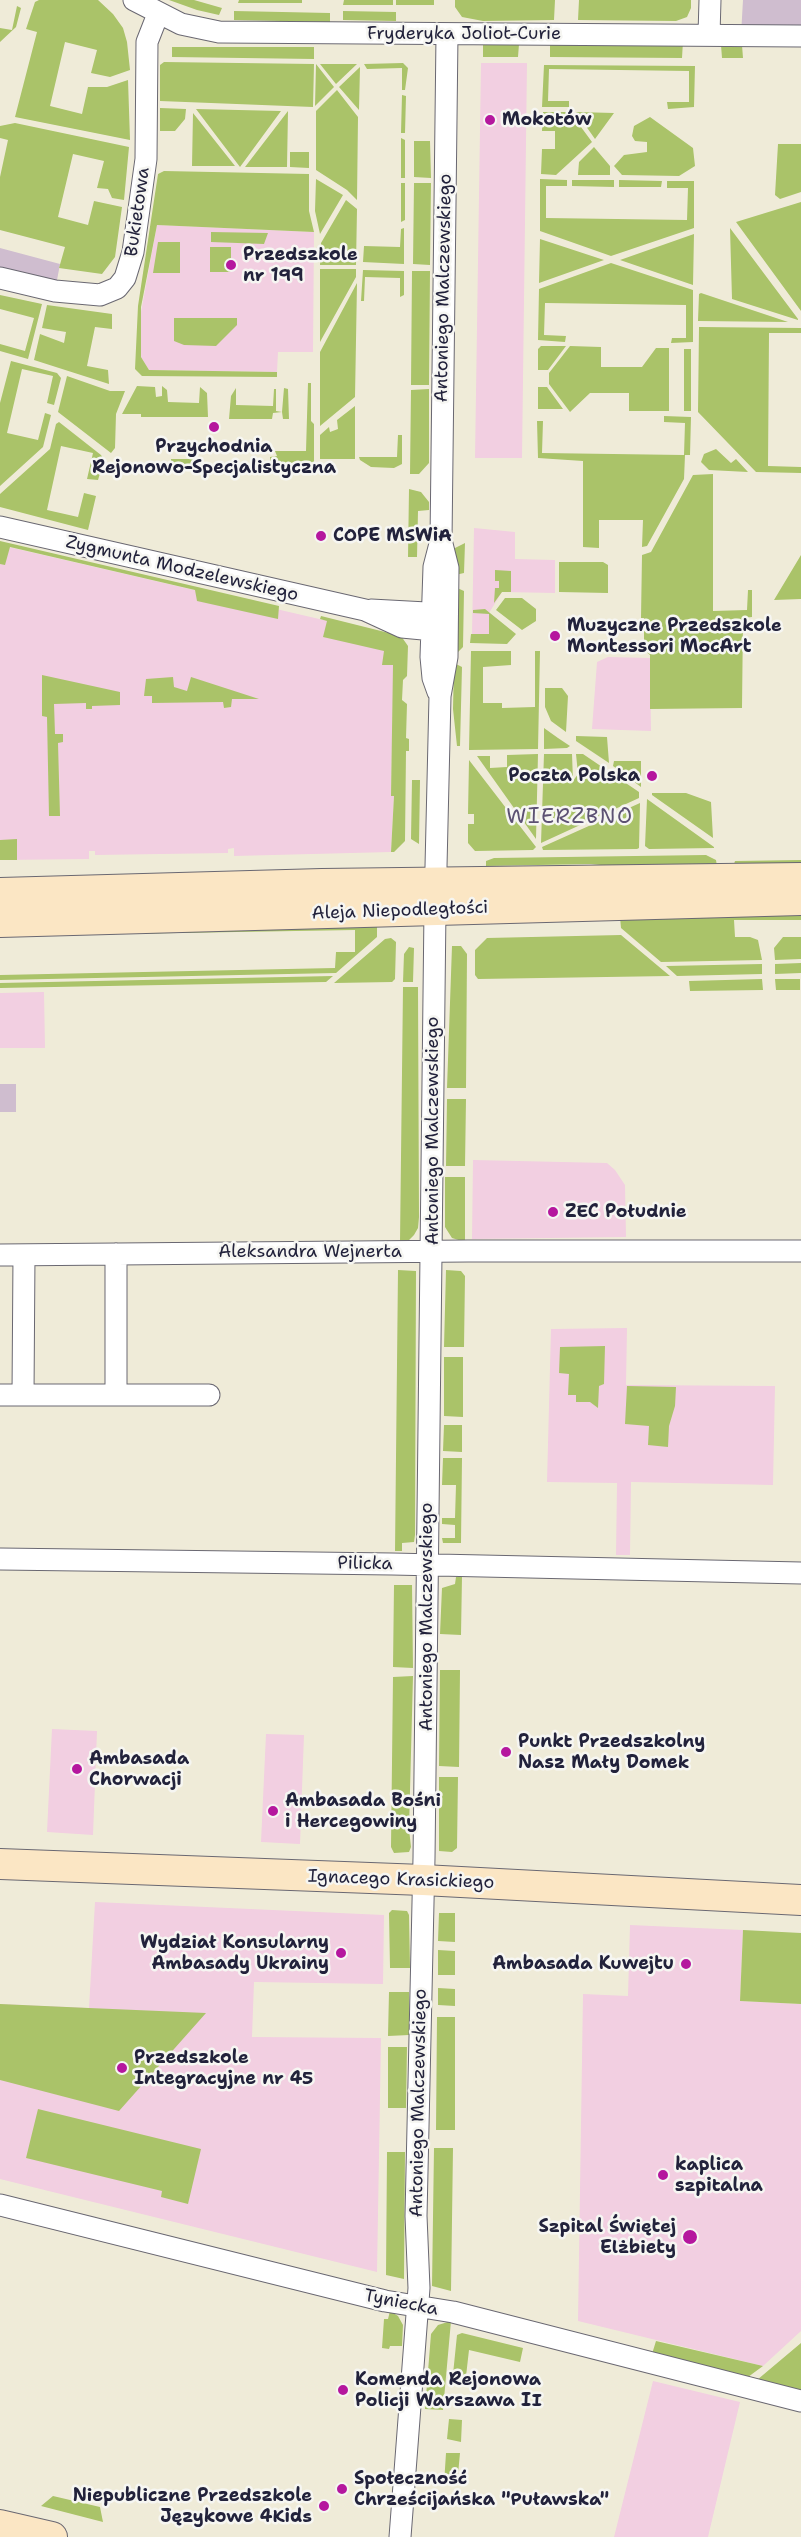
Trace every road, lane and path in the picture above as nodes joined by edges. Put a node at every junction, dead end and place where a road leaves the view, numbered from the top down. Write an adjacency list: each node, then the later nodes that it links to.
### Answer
1 (134, 0): 3 (street, Fryderyka Joliot-Curie)
2 (710, 0): 5 (street)
3 (158, 14): 4 (street, Fryderyka Joliot-Curie); 7 (street, Bukietowa)
4 (447, 35): 5 (street, Fryderyka Joliot-Curie); 9 (street, Antoniego Malczewskiego)
5 (710, 35): 6 (street, Fryderyka Joliot-Curie)
6 (801, 36)
7 (0, 278)
8 (0, 527): 9 (street, Zygmunta Modzelewskiego)
9 (440, 622): 11 (street, Antoniego Malczewskiego)
10 (801, 878): 11 (main road, Aleja Niepodległości)
11 (435, 896): 12 (main road, Aleja Niepodległości); 13 (main road, Aleja Niepodległości); 15 (street, Antoniego Malczewskiego)
12 (801, 900)
13 (1, 901)
14 (801, 1251): 15 (street, Aleksandra Wejnerta)
15 (432, 1252): 16 (street, Aleksandra Wejnerta); 24 (street, Antoniego Malczewskiego)
16 (116, 1254): 18 (street, Aleksandra Wejnerta); 19 (street)
17 (0, 1255): 18 (street, Aleksandra Wejnerta)
18 (24, 1255): 21 (street)
19 (116, 1394): 21 (street); 22 (street)
20 (0, 1395): 21 (street)
21 (23, 1395)
22 (208, 1395)
23 (0, 1559): 24 (street, Pilicka)
24 (426, 1566): 25 (street, Pilicka); 27 (street, Antoniego Malczewskiego)
25 (801, 1573)
26 (0, 1864): 27 (main road, Ignacego Krasickiego)
27 (423, 1880): 28 (main road, Ignacego Krasickiego); 30 (street, Antoniego Malczewskiego)
28 (801, 1900)
29 (0, 2205): 30 (street, Tyniecka)
30 (418, 2308): 31 (street, Tyniecka); 34 (street, Antoniego Malczewskiego)
31 (801, 2402)
32 (0, 2525): 33 (main road)
33 (52, 2537)
34 (400, 2537)

